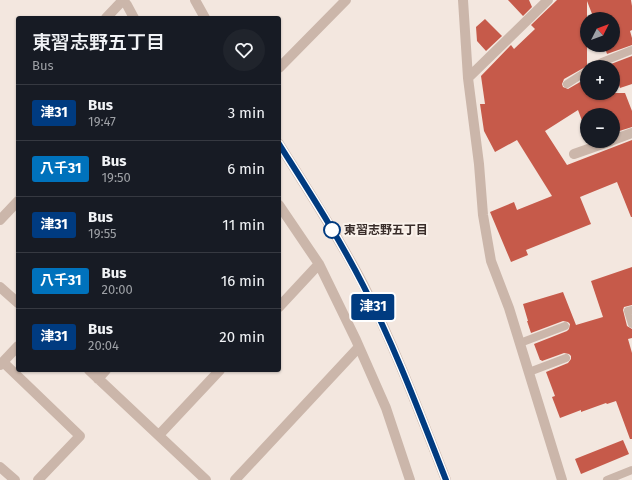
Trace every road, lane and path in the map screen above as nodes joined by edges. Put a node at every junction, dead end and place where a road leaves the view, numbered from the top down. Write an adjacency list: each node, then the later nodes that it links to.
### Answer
1 (195, 0): 7 (street)
2 (346, 0): 10 (street)
3 (463, 0): 12 (street)
4 (548, 0): 12 (street)
5 (108, 16): 6 (street)
6 (133, 16)
7 (204, 16)
8 (632, 50): 9 (lane)
9 (607, 60)
10 (281, 66)
11 (580, 76): 13 (lane)
12 (468, 78): 29 (street)
13 (567, 84)
14 (632, 133): 15 (street)
15 (620, 138)
16 (281, 147): 47 (street)
17 (592, 148): 18 (street)
18 (574, 154)
19 (16, 203): 21 (street)
20 (281, 208): 22 (street)
21 (0, 220)
22 (319, 264): 25 (street); 30 (street)
23 (0, 287): 24 (street)
24 (16, 302)
25 (281, 305)
26 (632, 310): 27 (lane)
27 (632, 324)
28 (565, 326): 29 (lane)
29 (520, 343): 37 (street)
30 (359, 347): 45 (street); 46 (street)
31 (16, 348): 33 (street)
32 (566, 358): 37 (lane)
33 (1, 364): 44 (street)
34 (91, 372): 38 (street)
35 (104, 372): 38 (street)
36 (218, 372): 39 (street)
37 (529, 372): 48 (street)
38 (98, 378): 39 (street)
39 (159, 435): 42 (street)
40 (0, 466): 43 (street)
41 (632, 470): 49 (lane)
42 (201, 478)
43 (15, 480)
44 (38, 480)
45 (235, 480)
46 (410, 480)
47 (446, 480)
48 (562, 480)
49 (607, 480)

